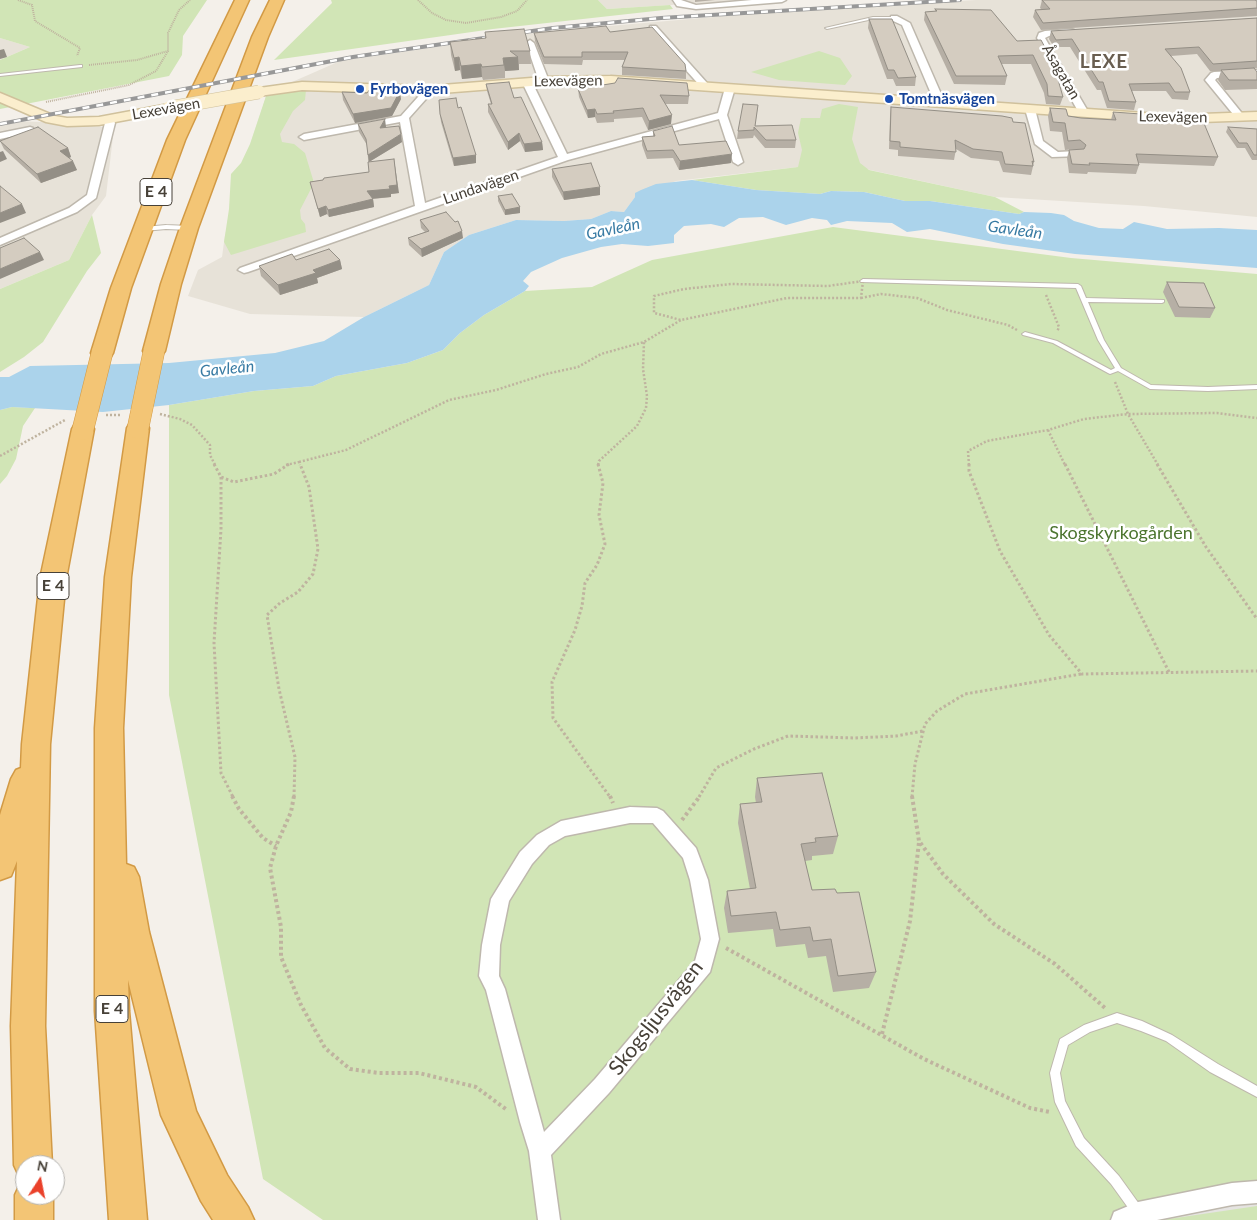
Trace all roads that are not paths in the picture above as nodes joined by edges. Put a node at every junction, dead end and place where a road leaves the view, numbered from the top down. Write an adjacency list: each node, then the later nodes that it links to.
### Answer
1 (242, 0): 35 (highway, E 4)
2 (277, 0): 34 (highway, E 4)
3 (678, 0): 4 (street)
4 (780, 0)
5 (894, 18): 7 (lane); 19 (street)
6 (654, 28): 15 (street)
7 (827, 28)
8 (1077, 32): 21 (street, Åsagatan)
9 (530, 43): 13 (street)
10 (80, 66): 12 (lane)
11 (1257, 73): 24 (street)
12 (0, 75)
13 (544, 81): 14 (street, Lexevägen); 15 (street, Lexevägen)
14 (527, 82): 17 (street, Lexevägen); 31 (street)
15 (705, 86): 16 (street, Lexevägen)
16 (730, 88): 19 (street, Lexevägen); 22 (street)
17 (429, 90): 25 (street); 26 (street, Lexevägen, bridge)
18 (0, 97): 26 (street, Lexevägen)
19 (940, 103): 20 (street, Lexevägen)
20 (1030, 109): 21 (street, Lexevägen); 30 (street)
21 (1084, 114): 24 (street, Lexevägen)
22 (722, 115): 31 (street, Lundavägen); 32 (street)
23 (1257, 116): 24 (street, Lexevägen)
24 (1240, 117)
25 (404, 118): 29 (street); 33 (street)
26 (109, 119): 36 (street)
27 (30, 130): 28 (street)
28 (0, 136)
29 (304, 137)
30 (1077, 154)
31 (564, 158): 33 (street, Lundavägen)
32 (738, 162)
33 (421, 208): 37 (street, Lundavägen)
34 (189, 228): 35 (lane); 47 (highway, E 4, bridge)
35 (142, 229): 42 (highway, E 4)
36 (0, 242)
37 (244, 270)
38 (863, 281): 39 (lane)
39 (1085, 300): 40 (lane); 43 (lane)
40 (1162, 301)
41 (1025, 334): 43 (lane)
42 (102, 352): 45 (highway, E 4, bridge)
43 (1119, 369): 44 (lane)
44 (1257, 387)
45 (84, 421): 46 (highway, E 4)
46 (36, 744): 48 (highway); 51 (highway, E 4)
47 (109, 808): 56 (highway, E 4); 57 (highway)
48 (0, 866)
49 (1257, 1092): 54 (lane)
50 (540, 1151): 50 (street, Skogsljusvägen); 58 (street, Skogsljusvägen)
51 (33, 1155)
52 (1257, 1192): 54 (street)
53 (34, 1205): 55 (highway)
54 (1130, 1216)
55 (34, 1220)
56 (128, 1220)
57 (235, 1220)
58 (549, 1220)

